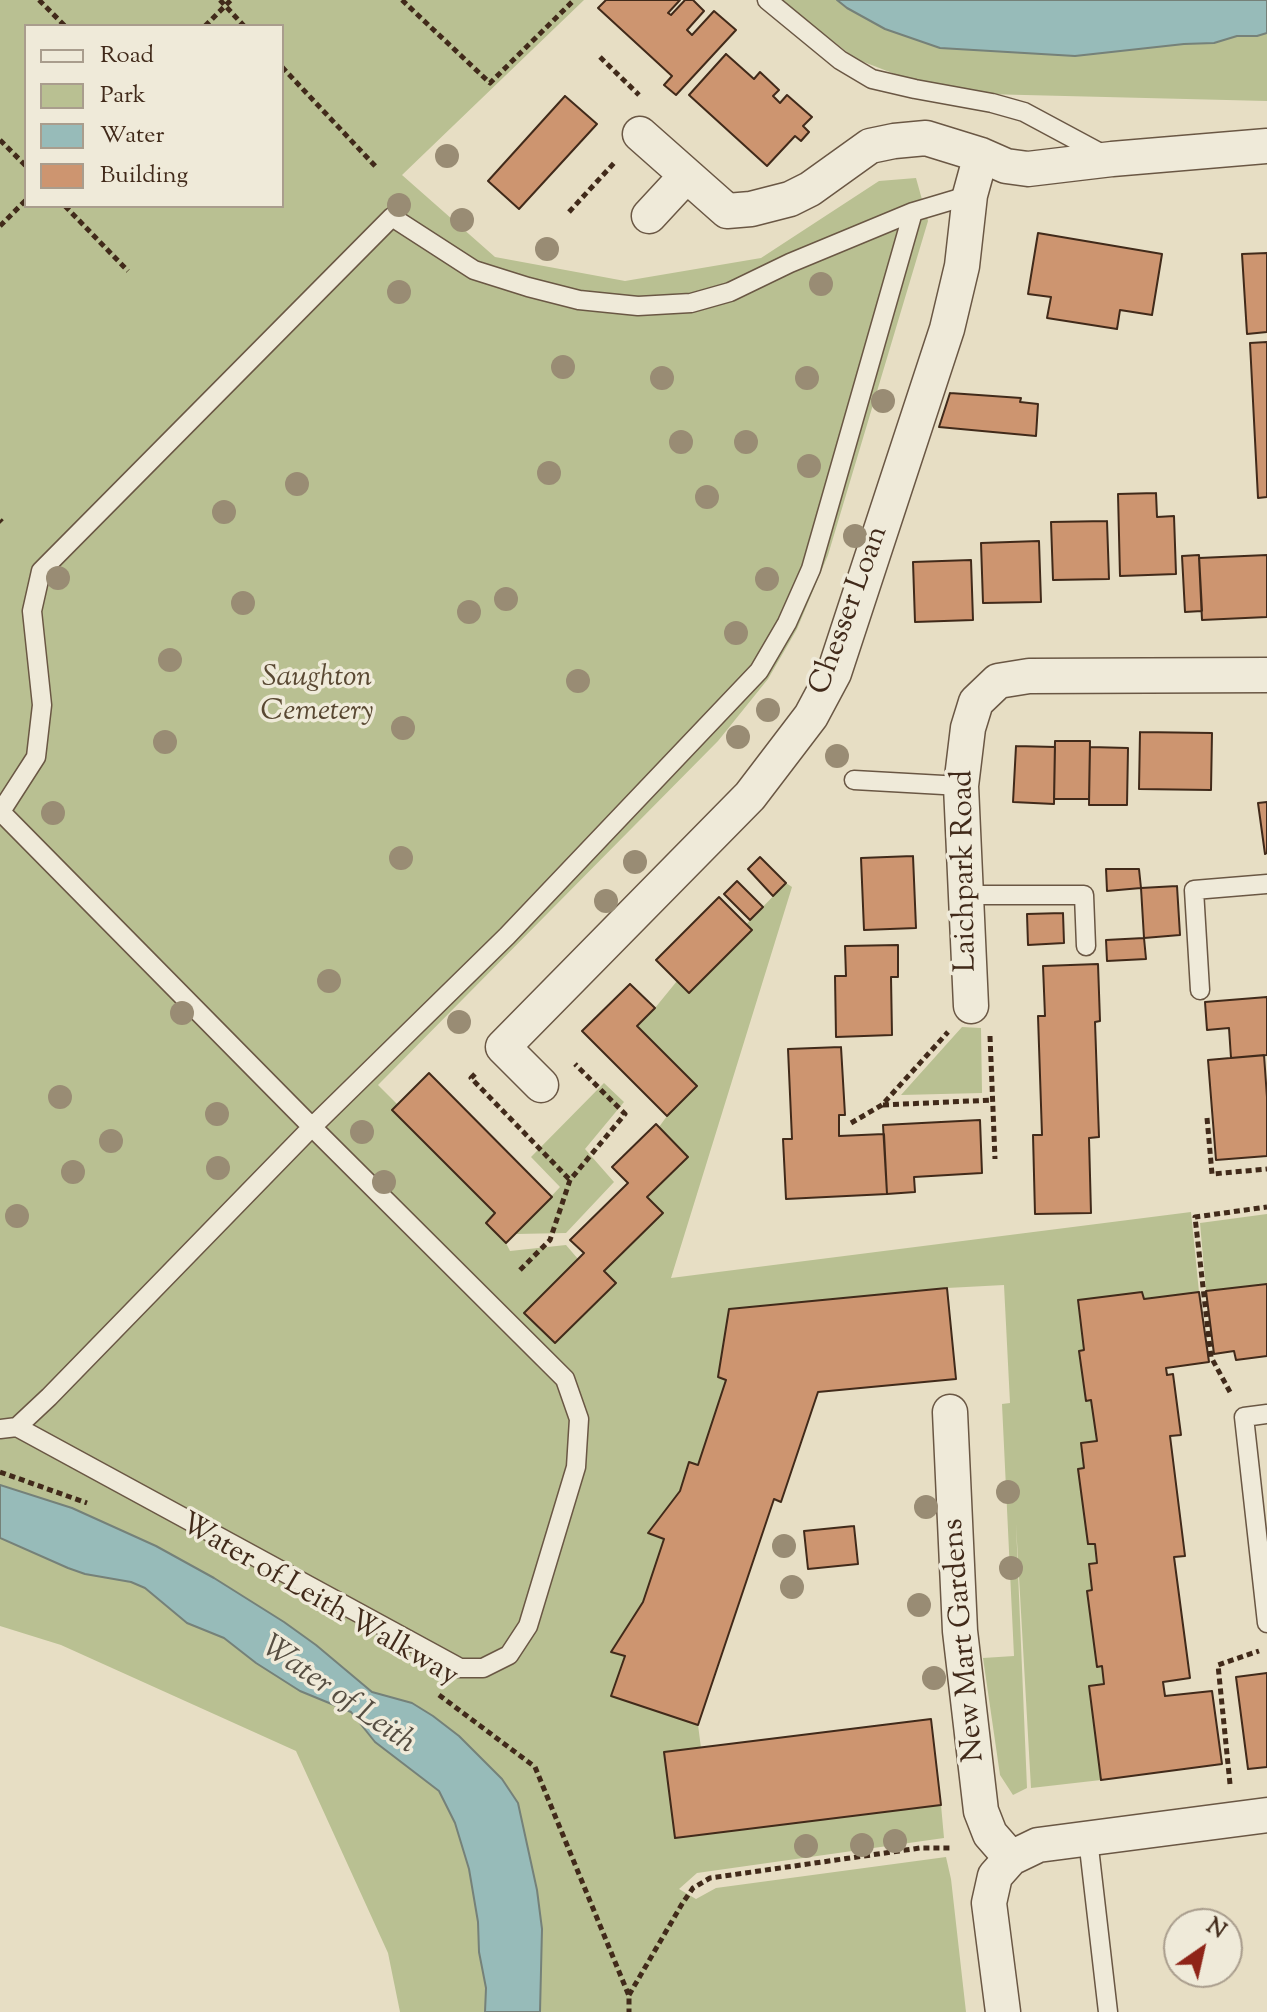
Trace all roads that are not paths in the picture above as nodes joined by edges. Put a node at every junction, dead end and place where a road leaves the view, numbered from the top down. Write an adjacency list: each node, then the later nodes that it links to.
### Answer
1 (767, 0): 5 (lane)
2 (640, 134): 6 (street)
3 (1267, 146): 5 (street)
4 (981, 155): 5 (street); 6 (street); 7 (street, Chesser Loan)
5 (1112, 159)
6 (686, 176): 9 (street)
7 (970, 195): 8 (lane); 19 (street, Chesser Loan)
8 (913, 212): 13 (lane); 20 (lane)
9 (649, 216)
10 (1267, 675): 12 (street, Laichpark Road)
11 (854, 780): 12 (lane)
12 (961, 786): 15 (street, Laichpark Road)
13 (1, 812): 20 (lane)
14 (1267, 884): 17 (lane)
15 (967, 895): 16 (lane); 18 (street, Laichpark Road)
16 (1086, 946)
17 (1200, 990)
18 (971, 1006)
19 (541, 1085)
20 (312, 1127): 23 (lane); 23 (lane)
21 (950, 1412): 28 (street, New Mart Gardens)
22 (1267, 1414): 24 (lane)
23 (8, 1428)
24 (1260, 1510): 25 (lane)
25 (1267, 1623)
26 (1267, 1815): 27 (street)
27 (1088, 1839): 28 (street); 30 (lane)
28 (1011, 1858): 29 (street)
29 (1003, 2012)
30 (1108, 2012)

